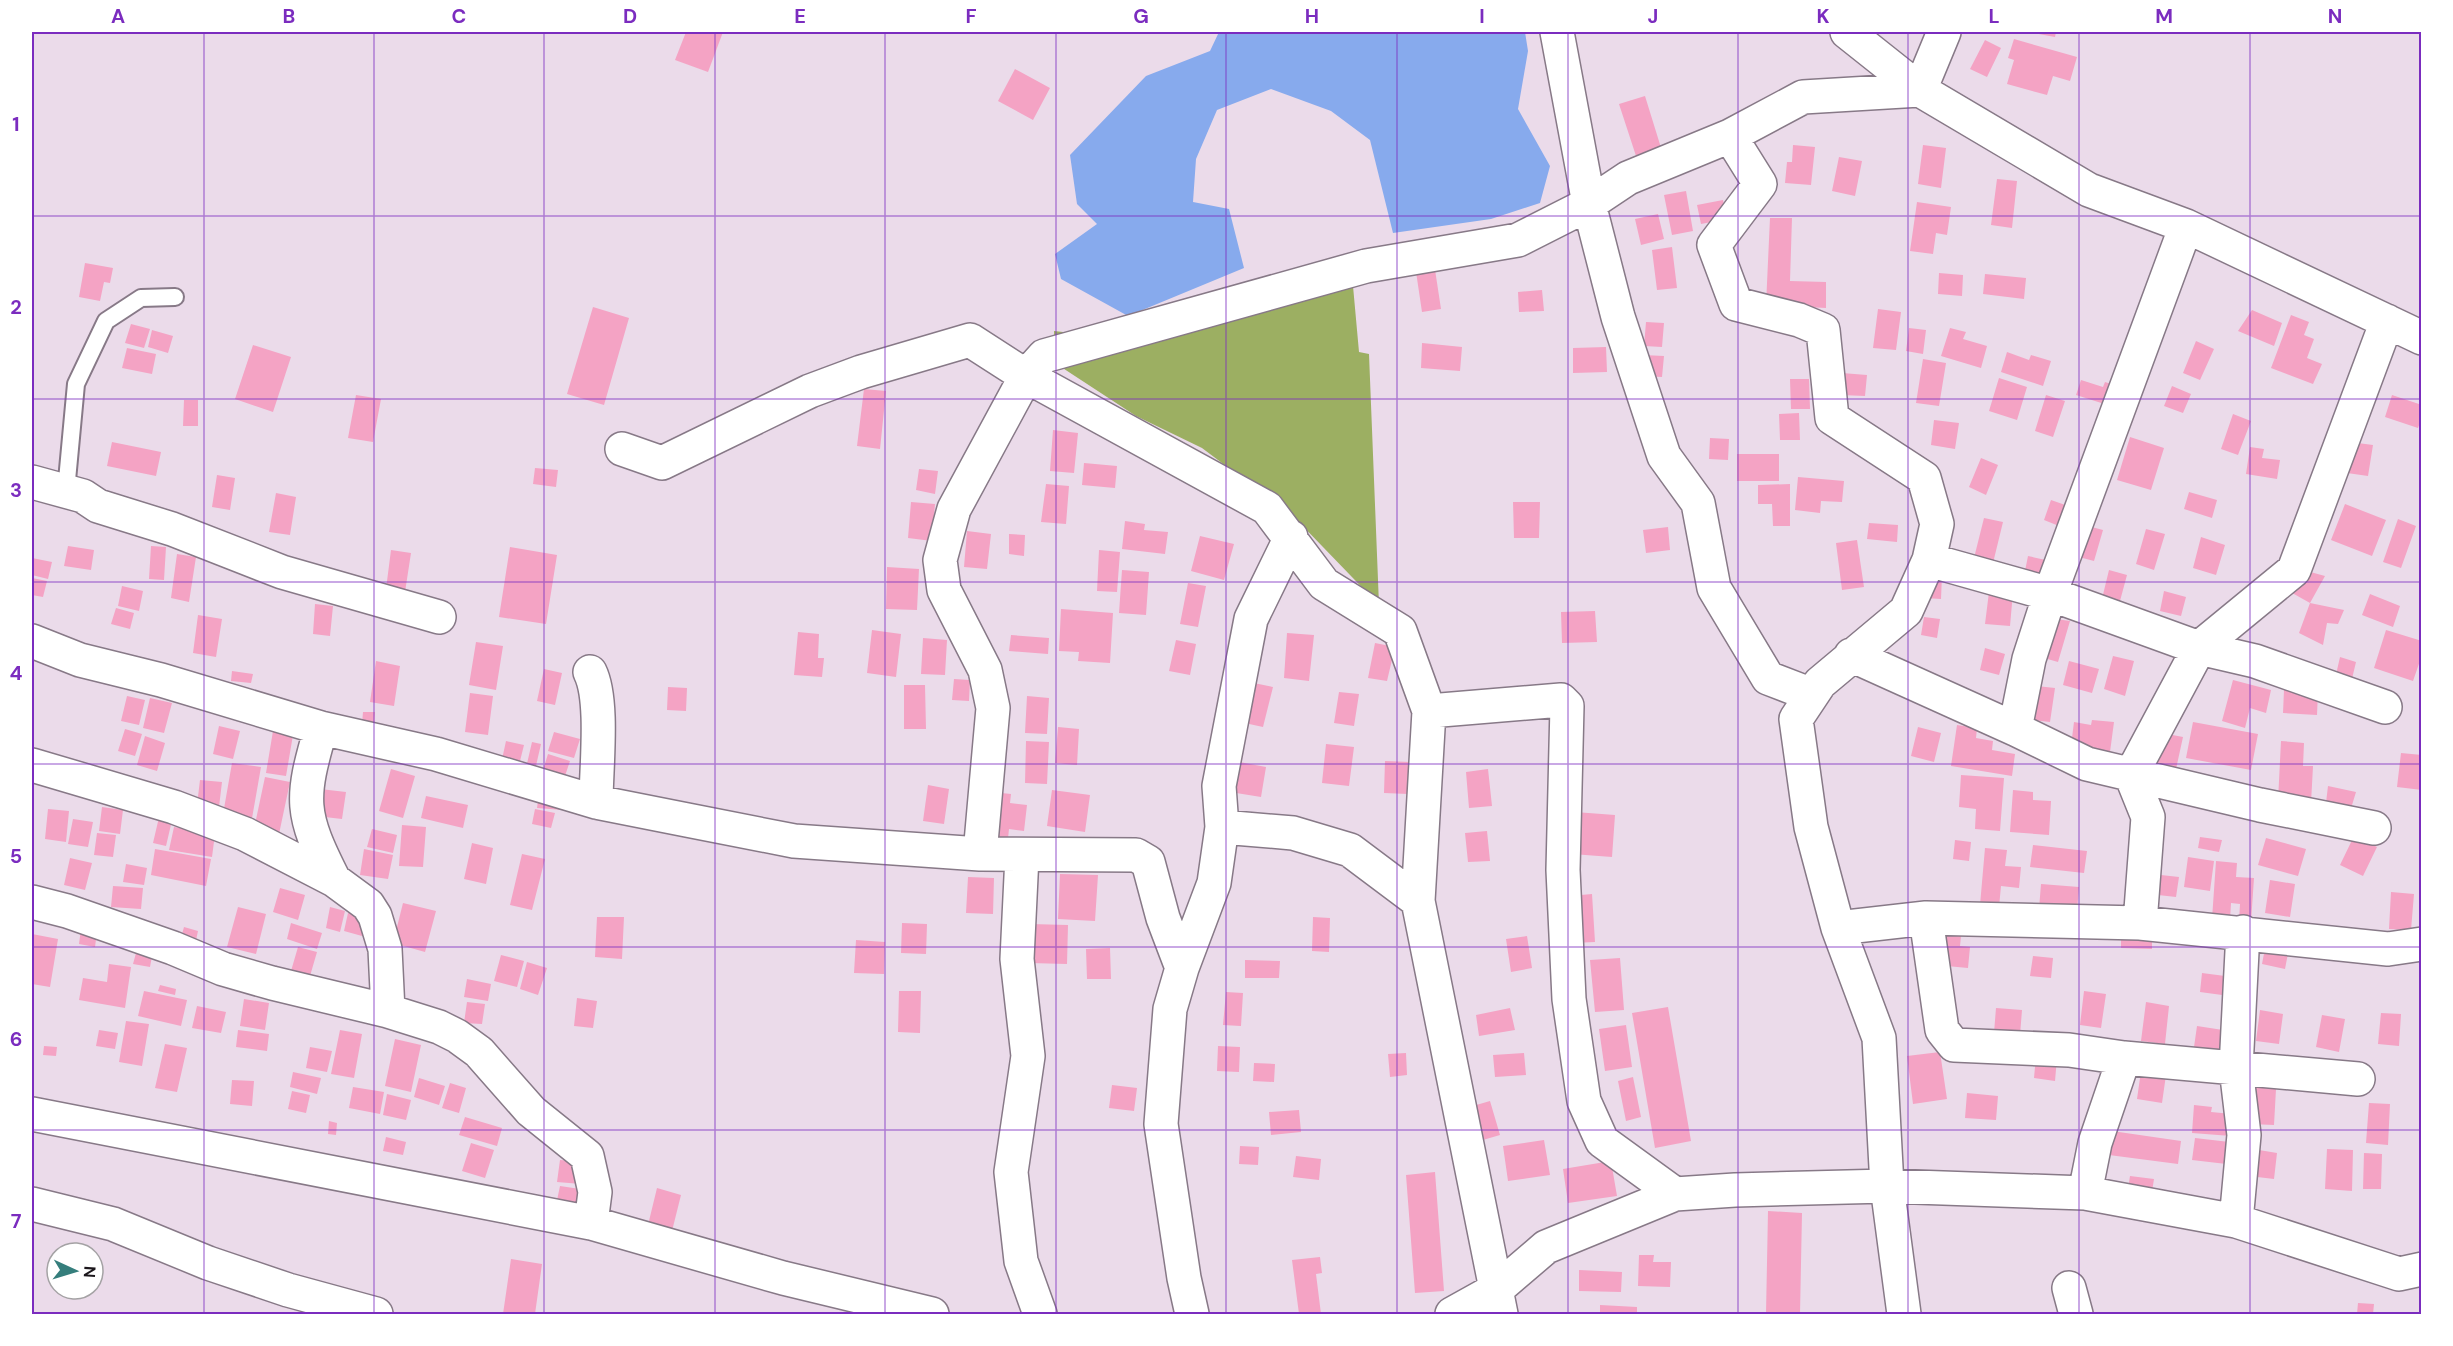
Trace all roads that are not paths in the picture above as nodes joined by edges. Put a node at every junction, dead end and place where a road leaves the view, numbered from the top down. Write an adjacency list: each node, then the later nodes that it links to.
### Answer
1 (1557, 32): 6 (street)
2 (1847, 32): 4 (street)
3 (1944, 32): 4 (street)
4 (1920, 90): 5 (street); 7 (street)
5 (1730, 136): 6 (street); 16 (street)
6 (1589, 204): 11 (street); 23 (street)
7 (2186, 226): 9 (street); 17 (street)
8 (175, 297): 14 (lane)
9 (2387, 321): 10 (street); 20 (street)
10 (2421, 338)
11 (1026, 376): 12 (street); 15 (street); 33 (street)
12 (622, 449)
13 (32, 482): 14 (street)
14 (66, 491): 18 (street)
15 (1291, 537): 25 (street); 31 (street)
16 (1929, 560): 17 (street); 21 (street)
17 (2050, 594): 20 (street); 27 (street)
18 (439, 617)
19 (32, 641): 26 (street)
20 (2199, 648): 24 (street); 29 (street)
21 (1851, 655): 23 (street); 27 (street)
22 (590, 672): 30 (street)
23 (1812, 695): 40 (street)
24 (2385, 707)
25 (1429, 711): 36 (street); 51 (street)
26 (321, 728): 30 (street); 35 (street)
27 (2015, 729): 29 (street)
28 (32, 765): 35 (street)
29 (2131, 775): 32 (street); 39 (street)
30 (596, 802): 33 (street)
31 (1222, 827): 36 (street); 43 (street)
32 (2374, 828)
33 (980, 854): 34 (street)
34 (1022, 856): 43 (street); 59 (street)
35 (334, 880): 44 (street)
36 (1418, 901): 56 (street)
37 (32, 902): 44 (street)
38 (1926, 918): 39 (street); 40 (street); 45 (street)
39 (2140, 923): 41 (street)
40 (1838, 927): 49 (street)
41 (2243, 932): 42 (street); 46 (street)
42 (2421, 944)
43 (1182, 968): 60 (street)
44 (388, 1011): 54 (street)
45 (2124, 1058): 46 (street); 50 (street)
46 (2236, 1068): 47 (street); 53 (street)
47 (2358, 1079)
48 (32, 1114): 54 (street)
49 (1887, 1186): 50 (street); 51 (street); 62 (street)
50 (2085, 1193): 53 (street)
51 (1675, 1194): 56 (street)
52 (32, 1204): 57 (street)
53 (2236, 1221): 55 (street)
54 (591, 1223): 58 (street)
55 (2421, 1269)
56 (1499, 1302): 61 (street)
57 (376, 1314)
58 (932, 1314)
59 (1040, 1314)
60 (1192, 1314)
61 (1452, 1314)
62 (1904, 1314)

